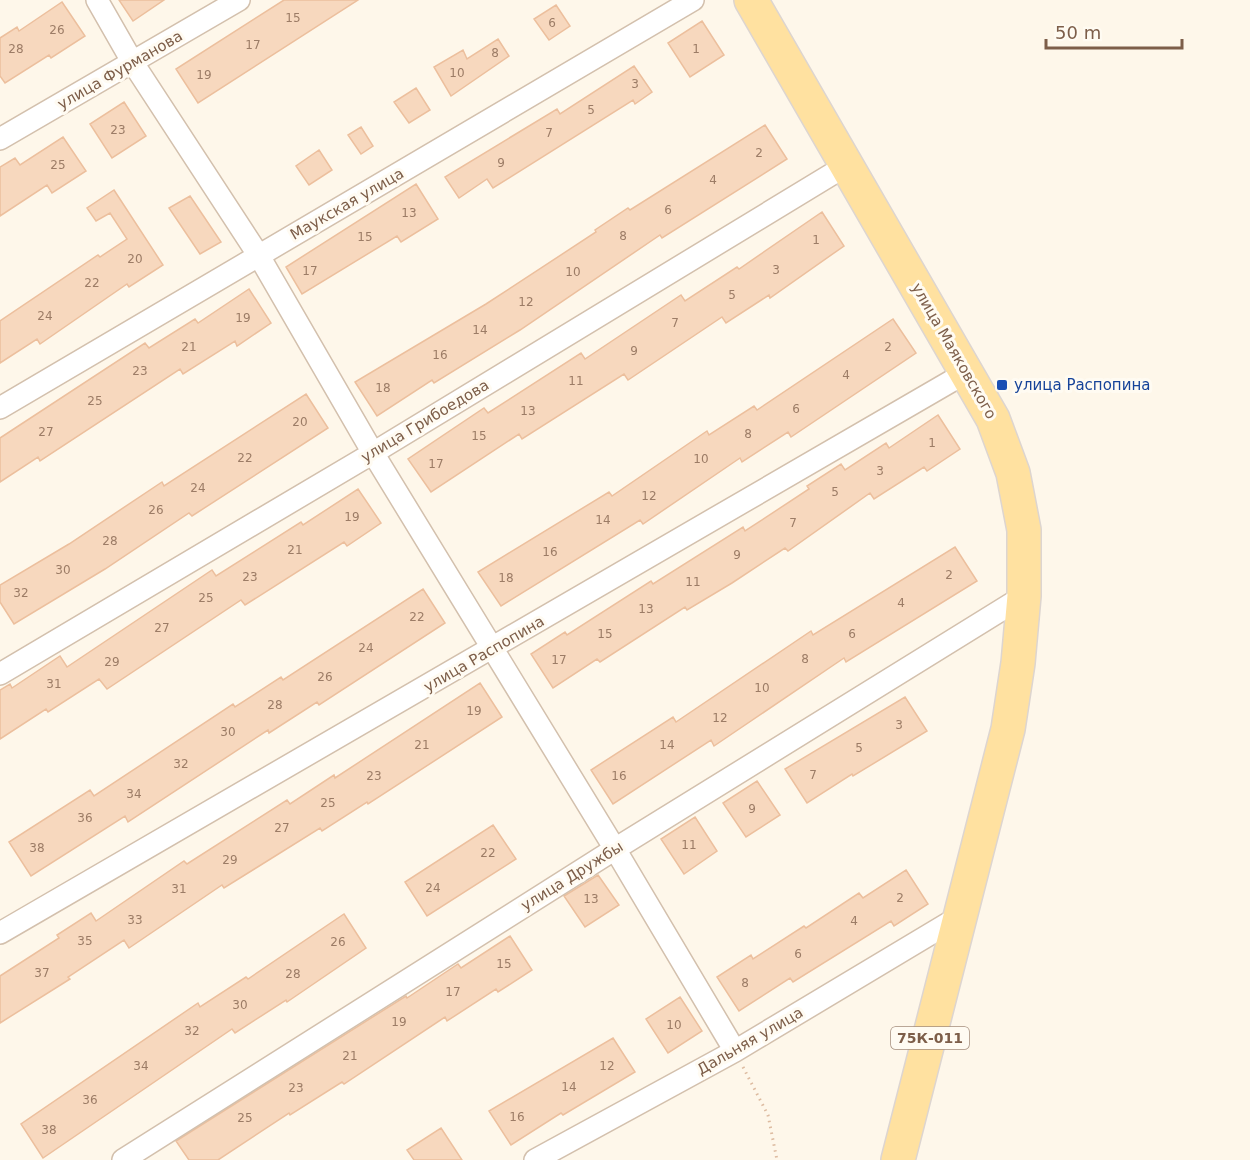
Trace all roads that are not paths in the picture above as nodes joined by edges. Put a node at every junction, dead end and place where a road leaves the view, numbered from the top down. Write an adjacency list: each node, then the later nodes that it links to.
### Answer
1 (97, 0): 5 (street)
2 (239, 0): 5 (street, улица Фурманова)
3 (693, 0): 8 (street, Маукская улица)
4 (751, 0): 7 (main road, улица Маяковского)
5 (134, 63): 6 (street, улица Фурманова); 8 (street)
6 (0, 139)
7 (847, 165): 9 (main road, улица Маяковского); 11 (street, улица Грибоедова)
8 (259, 256): 10 (street, Маукская улица); 11 (street)
9 (967, 372): 12 (main road, улица Маяковского); 13 (street, улица Распопина)
10 (0, 408)
11 (373, 453): 13 (street); 14 (street, улица Грибоедова)
12 (1024, 596): 15 (street, улица Дружбы); 16 (main road, улица Маяковского)
13 (492, 650): 15 (street); 17 (street, улица Распопина)
14 (0, 674)
15 (615, 849): 18 (street); 19 (street, улица Дружбы)
16 (962, 915): 18 (street, Дальняя улица); 21 (main road, 75К-011)
17 (0, 933)
18 (735, 1051): 20 (street, Дальняя улица)
19 (123, 1160)
20 (534, 1160)
21 (898, 1160)

